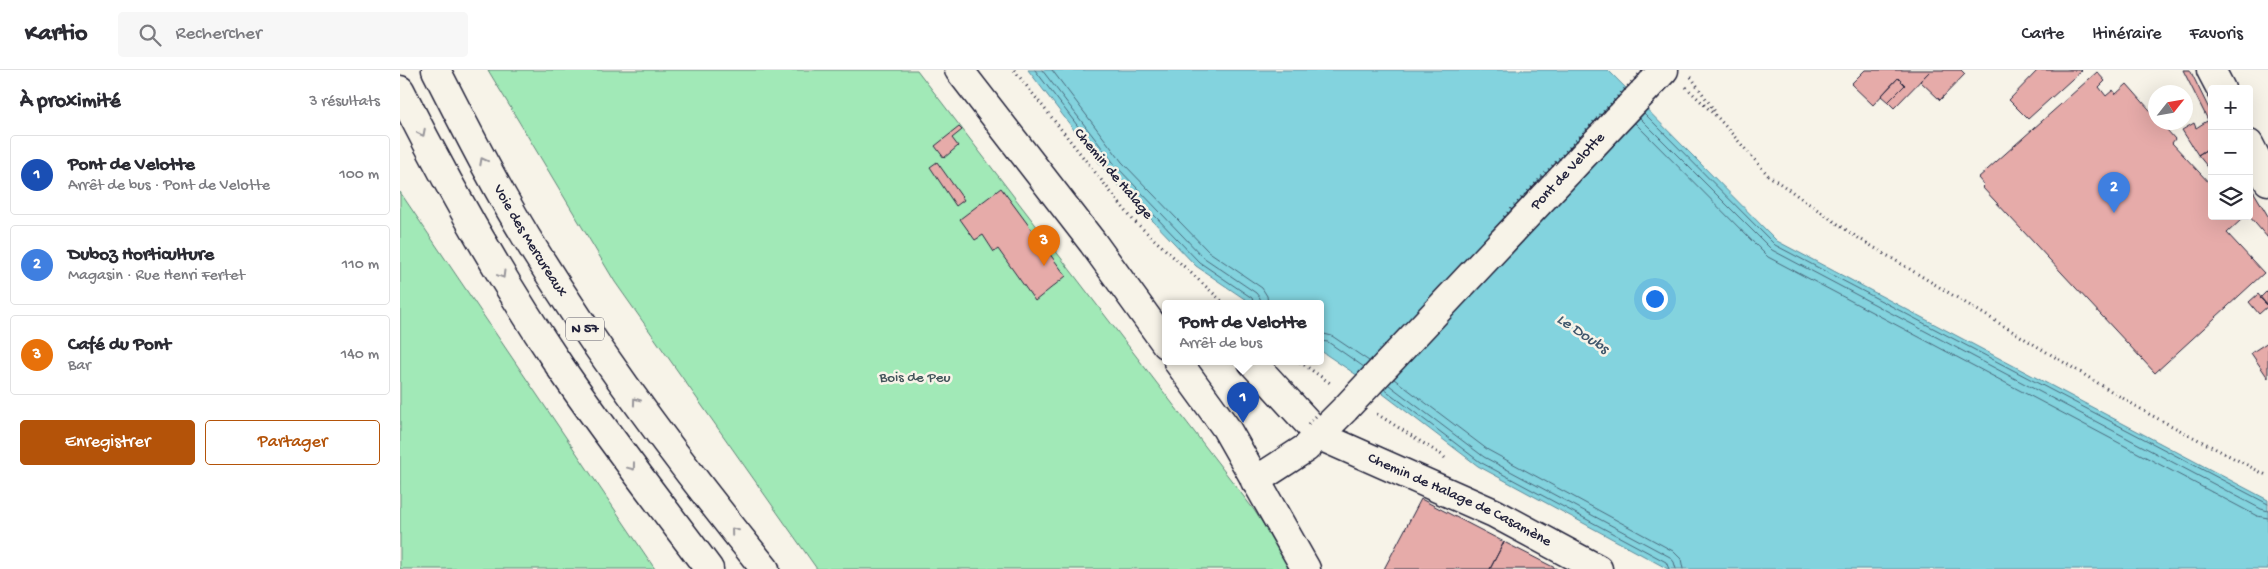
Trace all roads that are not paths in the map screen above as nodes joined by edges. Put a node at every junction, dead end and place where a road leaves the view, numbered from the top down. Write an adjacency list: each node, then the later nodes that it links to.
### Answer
1 (436, 70): 15 (main road, Voie des Mercureaux / N 57, one-way to 1)
2 (959, 70): 9 (main road)
3 (2211, 70): 5 (main road)
4 (1672, 76): 12 (main road, Pont de Velotte, bridge)
5 (2219, 85)
6 (400, 90): 14 (main road, N 57, one-way to 14)
7 (2253, 152): 8 (main road)
8 (2268, 180)
9 (1162, 338)
10 (1180, 365): 13 (main road)
11 (1255, 365): 12 (main road)
12 (1320, 436): 13 (main road, Pont de Velotte); 17 (main road, Chemin de Halage de Casamène)
13 (1255, 481): 16 (main road)
14 (709, 569)
15 (765, 569)
16 (1306, 569)
17 (1598, 569)

